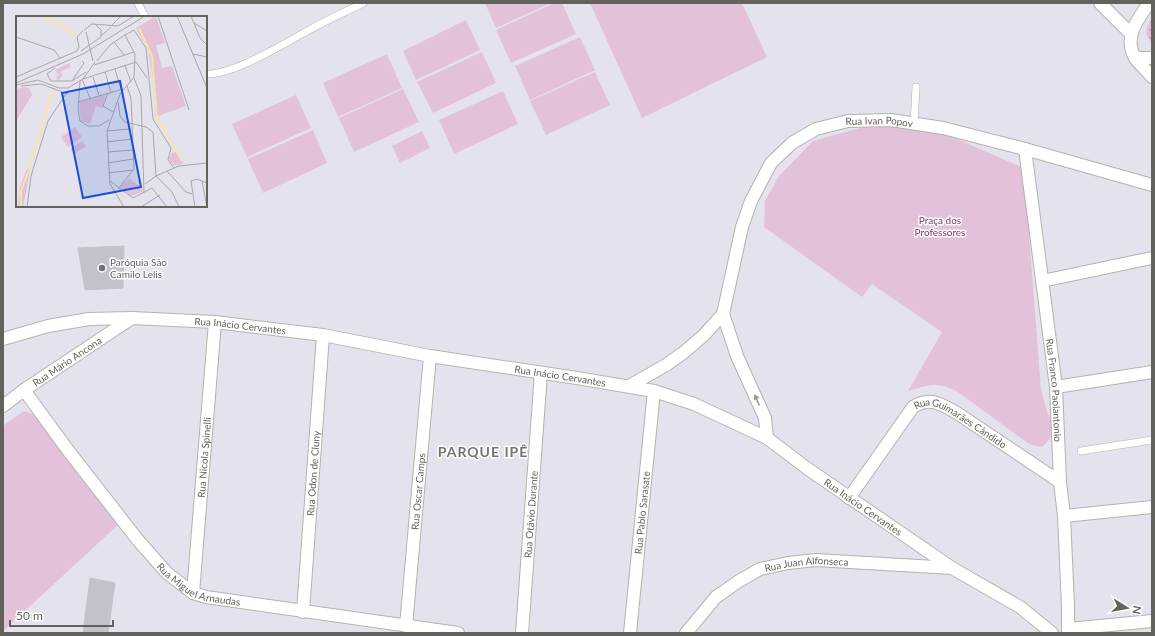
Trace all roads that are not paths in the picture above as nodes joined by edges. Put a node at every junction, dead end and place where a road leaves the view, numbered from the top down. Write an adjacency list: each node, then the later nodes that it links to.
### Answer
1 (138, 3): 5 (lane)
2 (364, 3): 9 (lane)
3 (1100, 3): 6 (street)
4 (1149, 3): 6 (street)
5 (144, 16)
6 (1131, 34): 7 (street)
7 (1135, 58): 8 (street); 10 (street)
8 (1152, 58)
9 (207, 74)
10 (1152, 76)
11 (916, 87): 12 (lane)
12 (914, 124): 13 (street, Rua Ivan Popov); 17 (street, Rua Ivan Popov)
13 (1025, 149): 14 (street, Rua Ivan Popov); 16 (street, Rua Franco Paolantonio)
14 (1152, 185)
15 (1152, 258): 16 (street)
16 (1042, 281): 26 (street, Rua Franco Paolantonio)
17 (723, 314): 25 (street, Rua Ivan Popov); 30 (street, one-way to 17)
18 (132, 318): 19 (street, Rua Inácio Cervantes); 21 (street, Rua Inácio Cervantes); 27 (street, Rua Mário Ancona)
19 (215, 322): 20 (street, Rua Inácio Cervantes); 38 (street, Rua Nicola Spinelli)
20 (323, 335): 22 (street, Rua Inácio Cervantes); 39 (street, Rua Odon de Cluny)
21 (3, 339)
22 (430, 356): 24 (street, Rua Inácio Cervantes); 41 (street, Rua Oscar Camps)
23 (1152, 372): 26 (street)
24 (541, 373): 25 (street, Rua Inácio Cervantes); 44 (street, Rua Otávio Durante)
25 (629, 386): 28 (street, Rua Inácio Cervantes)
26 (1056, 387): 33 (street, Rua Franco Paolantonio)
27 (24, 390): 29 (street, Rua Mário Ancona); 38 (street, Rua Miguel Arnaudas)
28 (654, 392): 30 (street, Rua Inácio Cervantes); 45 (street, Rua Pablo Sarasate)
29 (3, 406)
30 (767, 438): 34 (street, Rua Inácio Cervantes)
31 (1152, 440): 32 (lane)
32 (1081, 451)
33 (1060, 482): 34 (street, Rua Guimarães Cândido); 36 (street, Rua Franco Paolantonio)
34 (849, 498): 37 (street, Rua Inácio Cervantes)
35 (1152, 508): 36 (street)
36 (1064, 516): 42 (street, Rua Franco Paolantonio)
37 (952, 568): 46 (street, Rua Juan Alfonseca); 47 (street, Rua Inácio Cervantes)
38 (193, 593): 39 (street, Rua Miguel Arnaudas)
39 (303, 612): 41 (street, Rua Miguel Arnaudas)
40 (1152, 621): 42 (street)
41 (406, 626): 43 (street, Rua Miguel Arnaudas)
42 (1068, 631)
43 (458, 633)
44 (522, 633)
45 (630, 633)
46 (686, 633)
47 (1052, 633)

